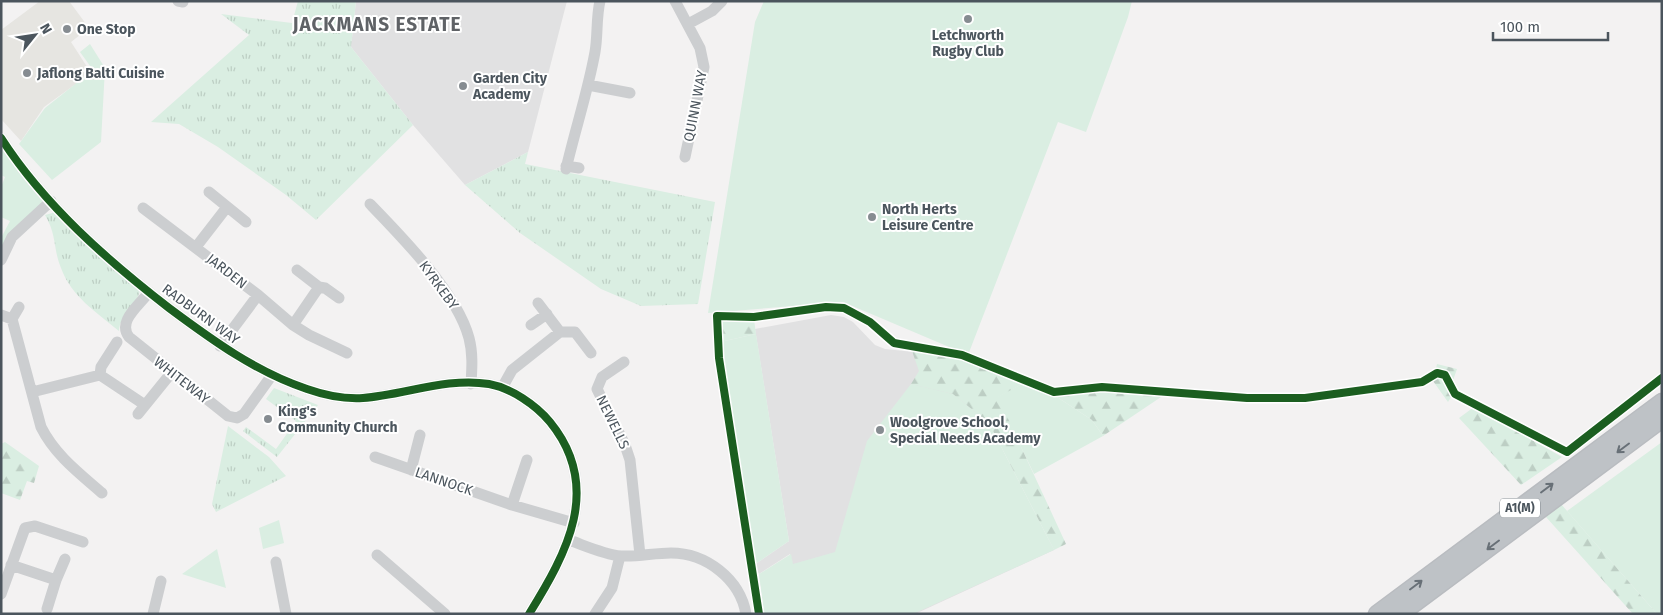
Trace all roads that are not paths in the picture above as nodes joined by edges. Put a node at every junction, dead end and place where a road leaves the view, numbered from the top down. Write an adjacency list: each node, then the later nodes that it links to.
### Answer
1 (600, 1): 5 (street)
2 (675, 1): 4 (street, QUINN WAY)
3 (722, 1): 4 (street)
4 (688, 24): 8 (street, QUINN WAY)
5 (588, 85): 6 (street); 9 (street)
6 (630, 93)
7 (1, 138): 11 (street, RADBURN WAY)
8 (686, 158)
9 (579, 168)
10 (209, 192): 13 (street)
11 (51, 201): 17 (street); 20 (street, RADBURN WAY)
12 (369, 205): 38 (street, KYRKEBY)
13 (227, 207): 15 (street); 16 (street, JARDEN)
14 (143, 208): 16 (street, JARDEN)
15 (246, 222)
16 (196, 247): 21 (street, JARDEN)
17 (1, 260)
18 (297, 270): 19 (street)
19 (319, 288): 22 (street); 27 (street)
20 (149, 292): 31 (street, RADBURN WAY); 35 (street, WHITEWAY)
21 (258, 295): 27 (street, JARDEN); 31 (street, JARDEN)
22 (339, 298)
23 (538, 303): 25 (street)
24 (19, 307): 26 (street)
25 (547, 314): 28 (street); 29 (street)
26 (7, 317): 40 (street)
27 (294, 325): 32 (street, JARDEN)
28 (531, 325)
29 (560, 332): 33 (street); 39 (street)
30 (117, 342): 36 (street)
31 (220, 346): 37 (street, RADBURN WAY)
32 (347, 353)
33 (591, 353)
34 (624, 362): 53 (street, NEWELLS)
35 (172, 372): 36 (street); 37 (street, WHITEWAY)
36 (100, 376): 40 (street)
37 (272, 376): 38 (street, RADBURN WAY)
38 (471, 384): 39 (street, RADBURN WAY)
39 (502, 388): 49 (street, RADBURN WAY)
40 (32, 392): 47 (street)
41 (1662, 402): 68 (highway, A1(M), one-way to 41)
42 (1662, 419): 69 (highway, A1(M), one-way to 69)
43 (420, 435): 46 (street)
44 (375, 457): 46 (street, LANNOCK)
45 (527, 460): 48 (street)
46 (411, 470): 48 (street, LANNOCK)
47 (102, 493)
48 (512, 505): 49 (street, LANNOCK)
49 (574, 523): 50 (street, RADBURN WAY)
50 (569, 540): 54 (street); 65 (street, RADBURN WAY)
51 (83, 542): 57 (street)
52 (377, 555): 64 (street)
53 (640, 555): 54 (street); 67 (street)
54 (620, 556): 66 (street)
55 (65, 559): 58 (street)
56 (276, 562): 63 (street)
57 (11, 565): 58 (street); 60 (street)
58 (56, 580): 61 (street)
59 (161, 581): 62 (street)
60 (1, 594)
61 (47, 609)
62 (153, 614)
63 (286, 614)
64 (445, 614)
65 (529, 614)
66 (595, 614)
67 (746, 614)
68 (1377, 614)
69 (1400, 614)

